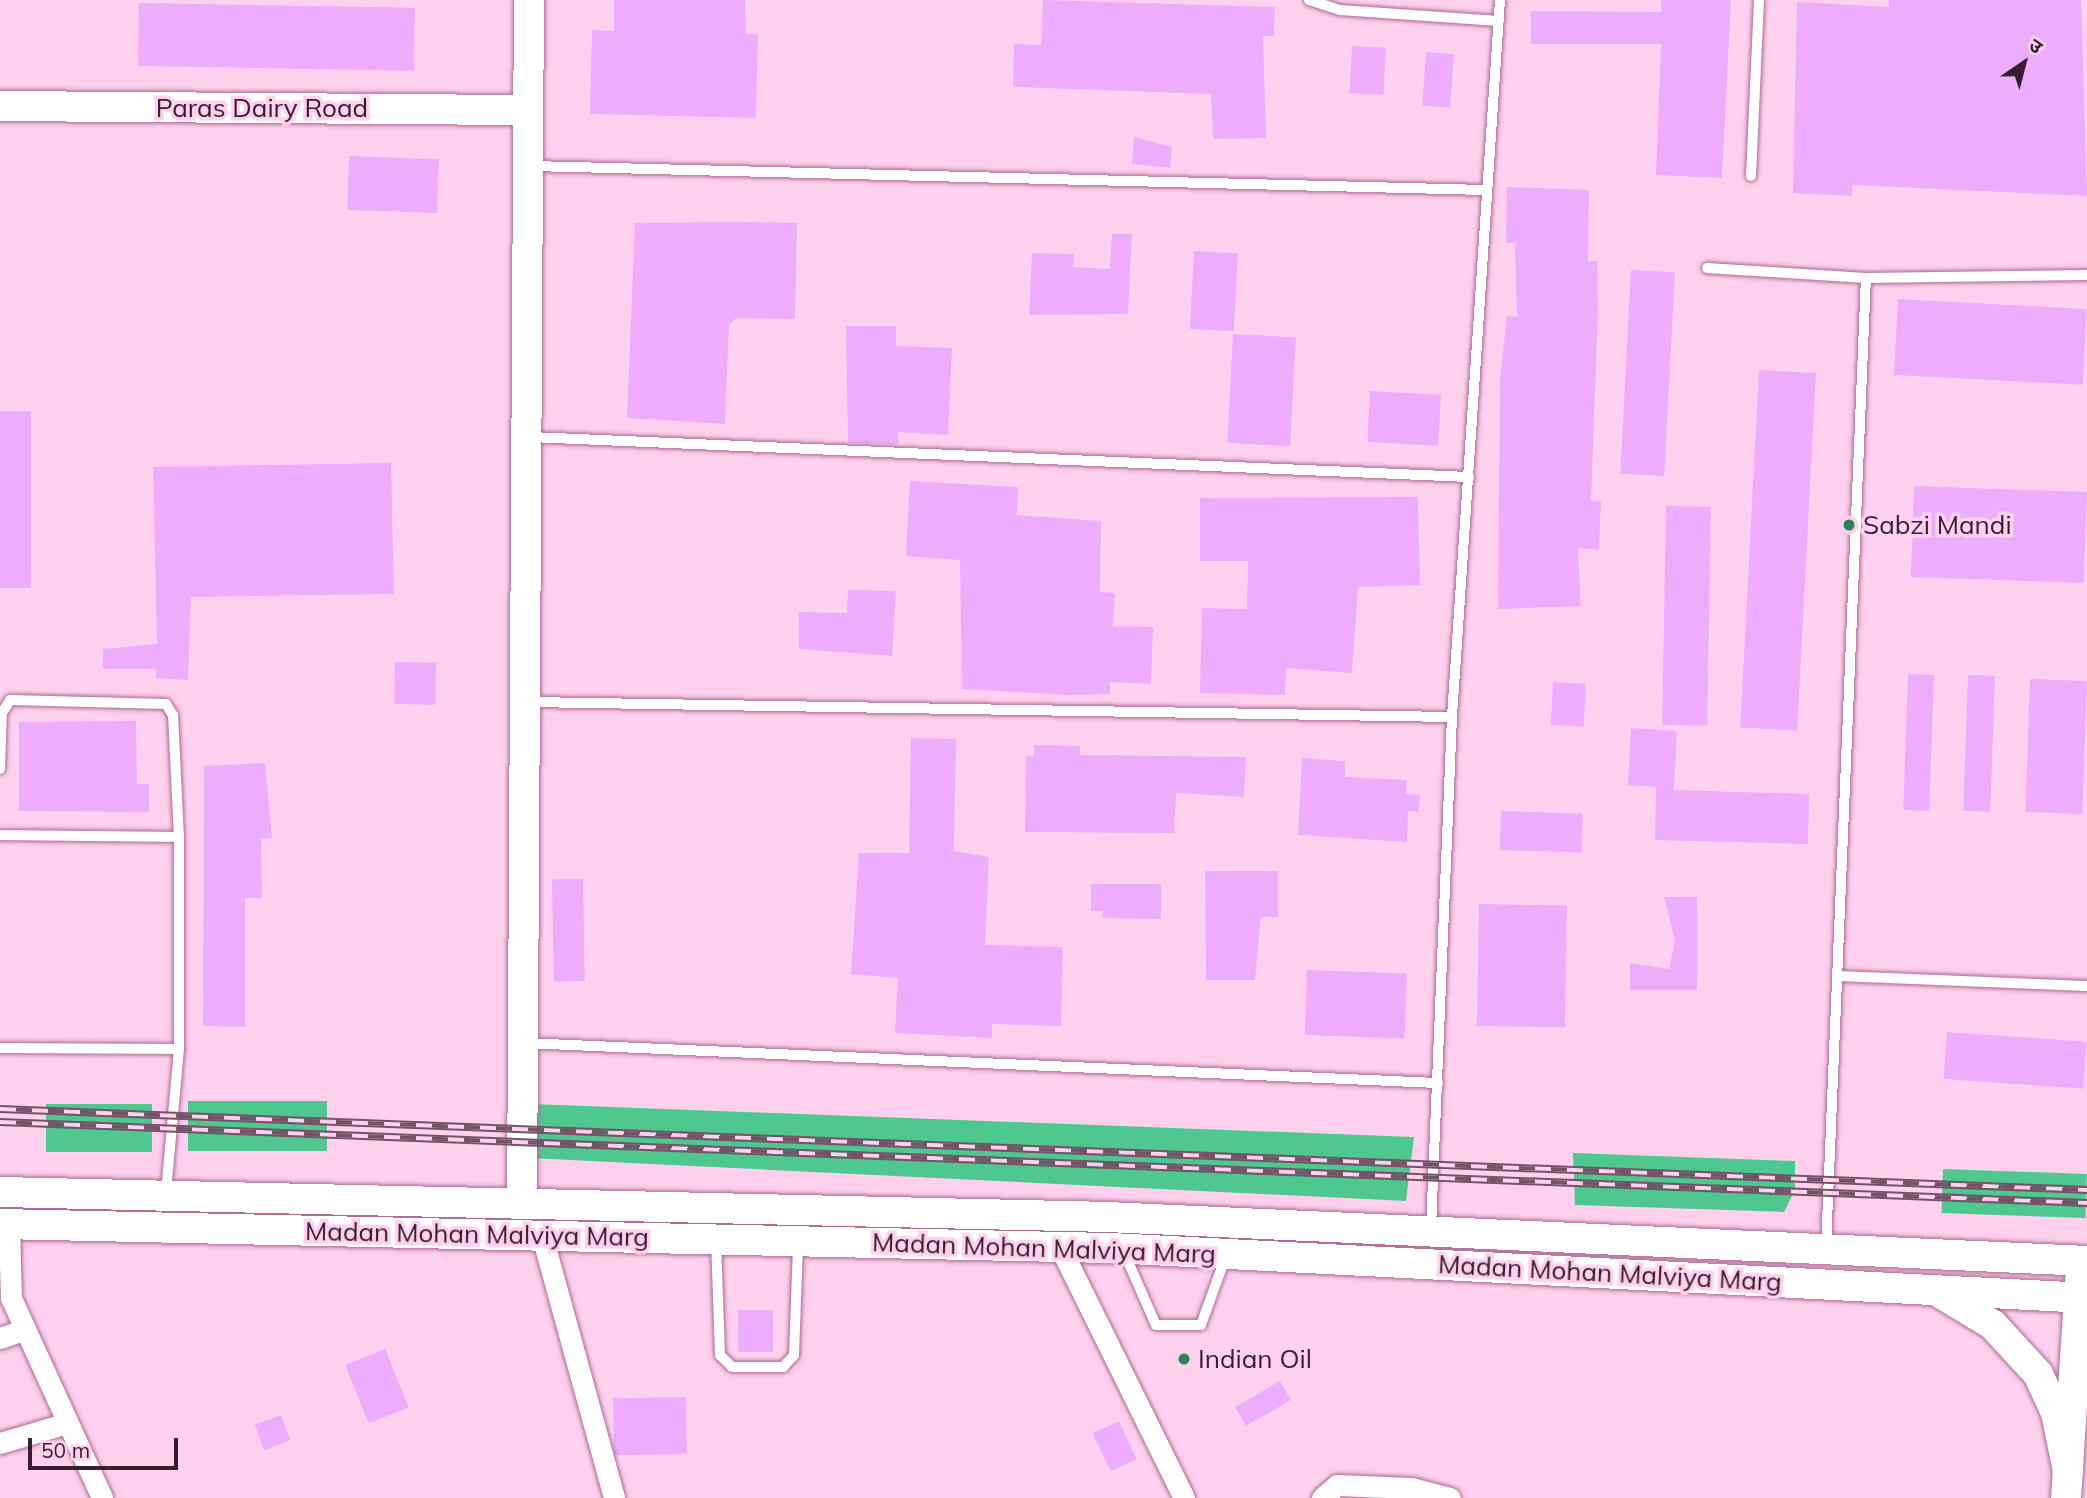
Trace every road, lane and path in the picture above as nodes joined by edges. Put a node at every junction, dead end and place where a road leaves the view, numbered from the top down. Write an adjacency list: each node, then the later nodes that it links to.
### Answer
1 (529, 0): 7 (main road)
2 (1309, 0): 5 (lane)
3 (1500, 0): 5 (lane)
4 (1759, 0): 9 (lane)
5 (1499, 21): 10 (lane)
6 (0, 106): 7 (main road, Paras Dairy Road)
7 (525, 110): 8 (main road)
8 (526, 166): 10 (lane); 14 (main road)
9 (1751, 176)
10 (1483, 190): 15 (lane)
11 (1707, 268): 13 (lane)
12 (2087, 275): 13 (lane)
13 (1866, 278): 21 (lane)
14 (530, 437): 15 (lane); 16 (main road)
15 (1469, 477): 17 (lane)
16 (528, 702): 17 (lane); 23 (main road)
17 (1452, 717): 26 (lane)
18 (0, 769): 20 (lane)
19 (0, 835): 20 (lane)
20 (179, 837): 25 (lane)
21 (1837, 976): 22 (lane); 37 (lane)
22 (2087, 986)
23 (524, 1043): 26 (lane); 29 (main road)
24 (0, 1048): 25 (lane)
25 (180, 1049): 28 (lane)
26 (1438, 1083): 31 (lane)
27 (0, 1192): 28 (main road, Madan Mohan Malviya Marg)
28 (166, 1196): 29 (main road, Madan Mohan Malviya Marg)
29 (522, 1203): 31 (main road, Madan Mohan Malviya Marg)
30 (4, 1224): 32 (main road, Madan Mohan Malviya Marg); 42 (street)
31 (1431, 1231): 37 (main road, Madan Mohan Malviya Marg)
32 (542, 1236): 33 (main road, Madan Mohan Malviya Marg); 48 (street)
33 (716, 1240): 34 (main road, Madan Mohan Malviya Marg); 34 (lane)
34 (798, 1241): 35 (main road, Madan Mohan Malviya Marg)
35 (1060, 1247): 36 (main road, Madan Mohan Malviya Marg); 49 (street)
36 (1123, 1248): 38 (main road, Madan Mohan Malviya Marg); 38 (lane)
37 (1826, 1249): 39 (main road, Madan Mohan Malviya Marg)
38 (1227, 1254): 40 (main road, Madan Mohan Malviya Marg)
39 (2084, 1261): 41 (main road)
40 (1933, 1290): 41 (main road, Madan Mohan Malviya Marg); 46 (main road)
41 (2083, 1298): 46 (main road)
42 (23, 1330): 43 (street); 44 (street)
43 (0, 1338)
44 (67, 1423): 45 (street); 47 (street)
45 (0, 1443)
46 (2067, 1484)
47 (102, 1498)
48 (614, 1498)
49 (1184, 1498)
50 (1322, 1498): 51 (street)
51 (1450, 1498)

